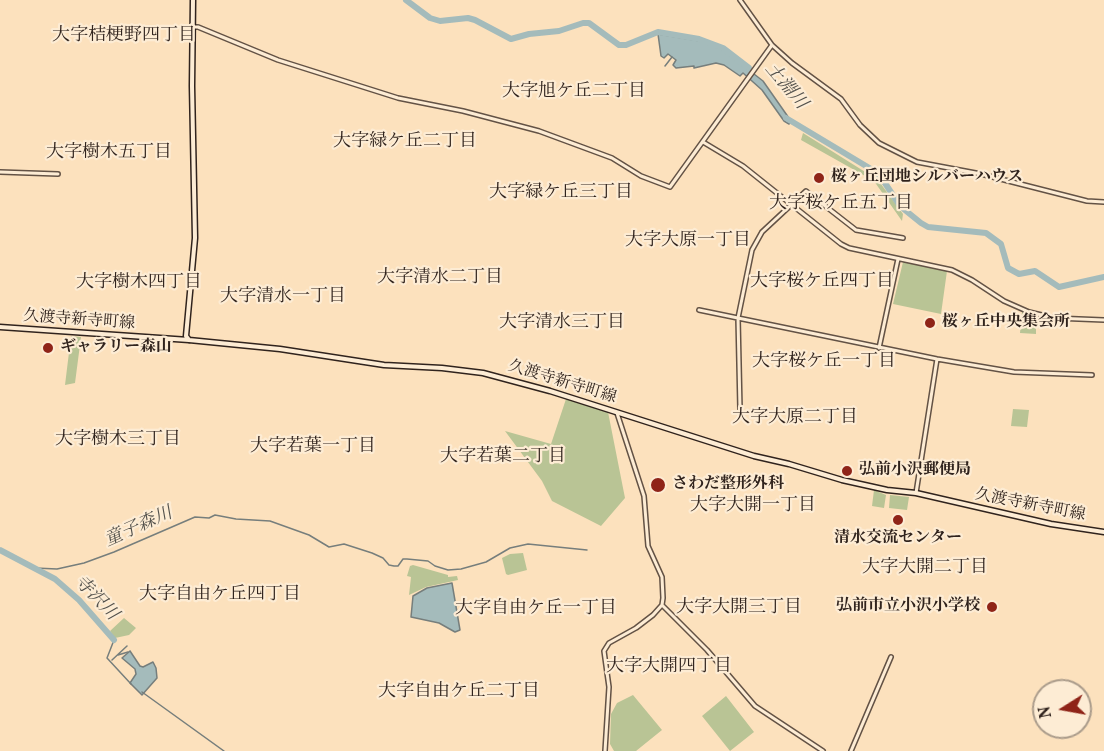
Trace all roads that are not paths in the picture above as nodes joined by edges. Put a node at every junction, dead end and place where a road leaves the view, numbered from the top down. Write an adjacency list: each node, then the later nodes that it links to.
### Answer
1 (193, 0): 3 (main road)
2 (740, 0): 4 (street)
3 (193, 27): 5 (street); 16 (main road)
4 (772, 45): 5 (street); 8 (street)
5 (703, 142): 9 (street)
6 (0, 172): 7 (street)
7 (58, 174)
8 (1104, 202)
9 (792, 206): 10 (street); 11 (street); 13 (street)
10 (903, 238)
11 (898, 258): 14 (street); 17 (street)
12 (699, 310): 13 (street)
13 (738, 318): 17 (street); 20 (street)
14 (1104, 320)
15 (0, 327): 16 (main road, 久渡寺新寺町線)
16 (189, 340): 21 (main road, 久渡寺新寺町線)
17 (879, 348): 18 (street)
18 (937, 360): 19 (street); 22 (street)
19 (1092, 375)
20 (740, 409)
21 (616, 411): 22 (main road, 久渡寺新寺町線); 24 (street)
22 (916, 493): 23 (main road, 久渡寺新寺町線)
23 (1104, 532)
24 (662, 605): 26 (street); 27 (street)
25 (891, 657): 28 (street)
26 (605, 751)
27 (823, 751)
28 (851, 751)

